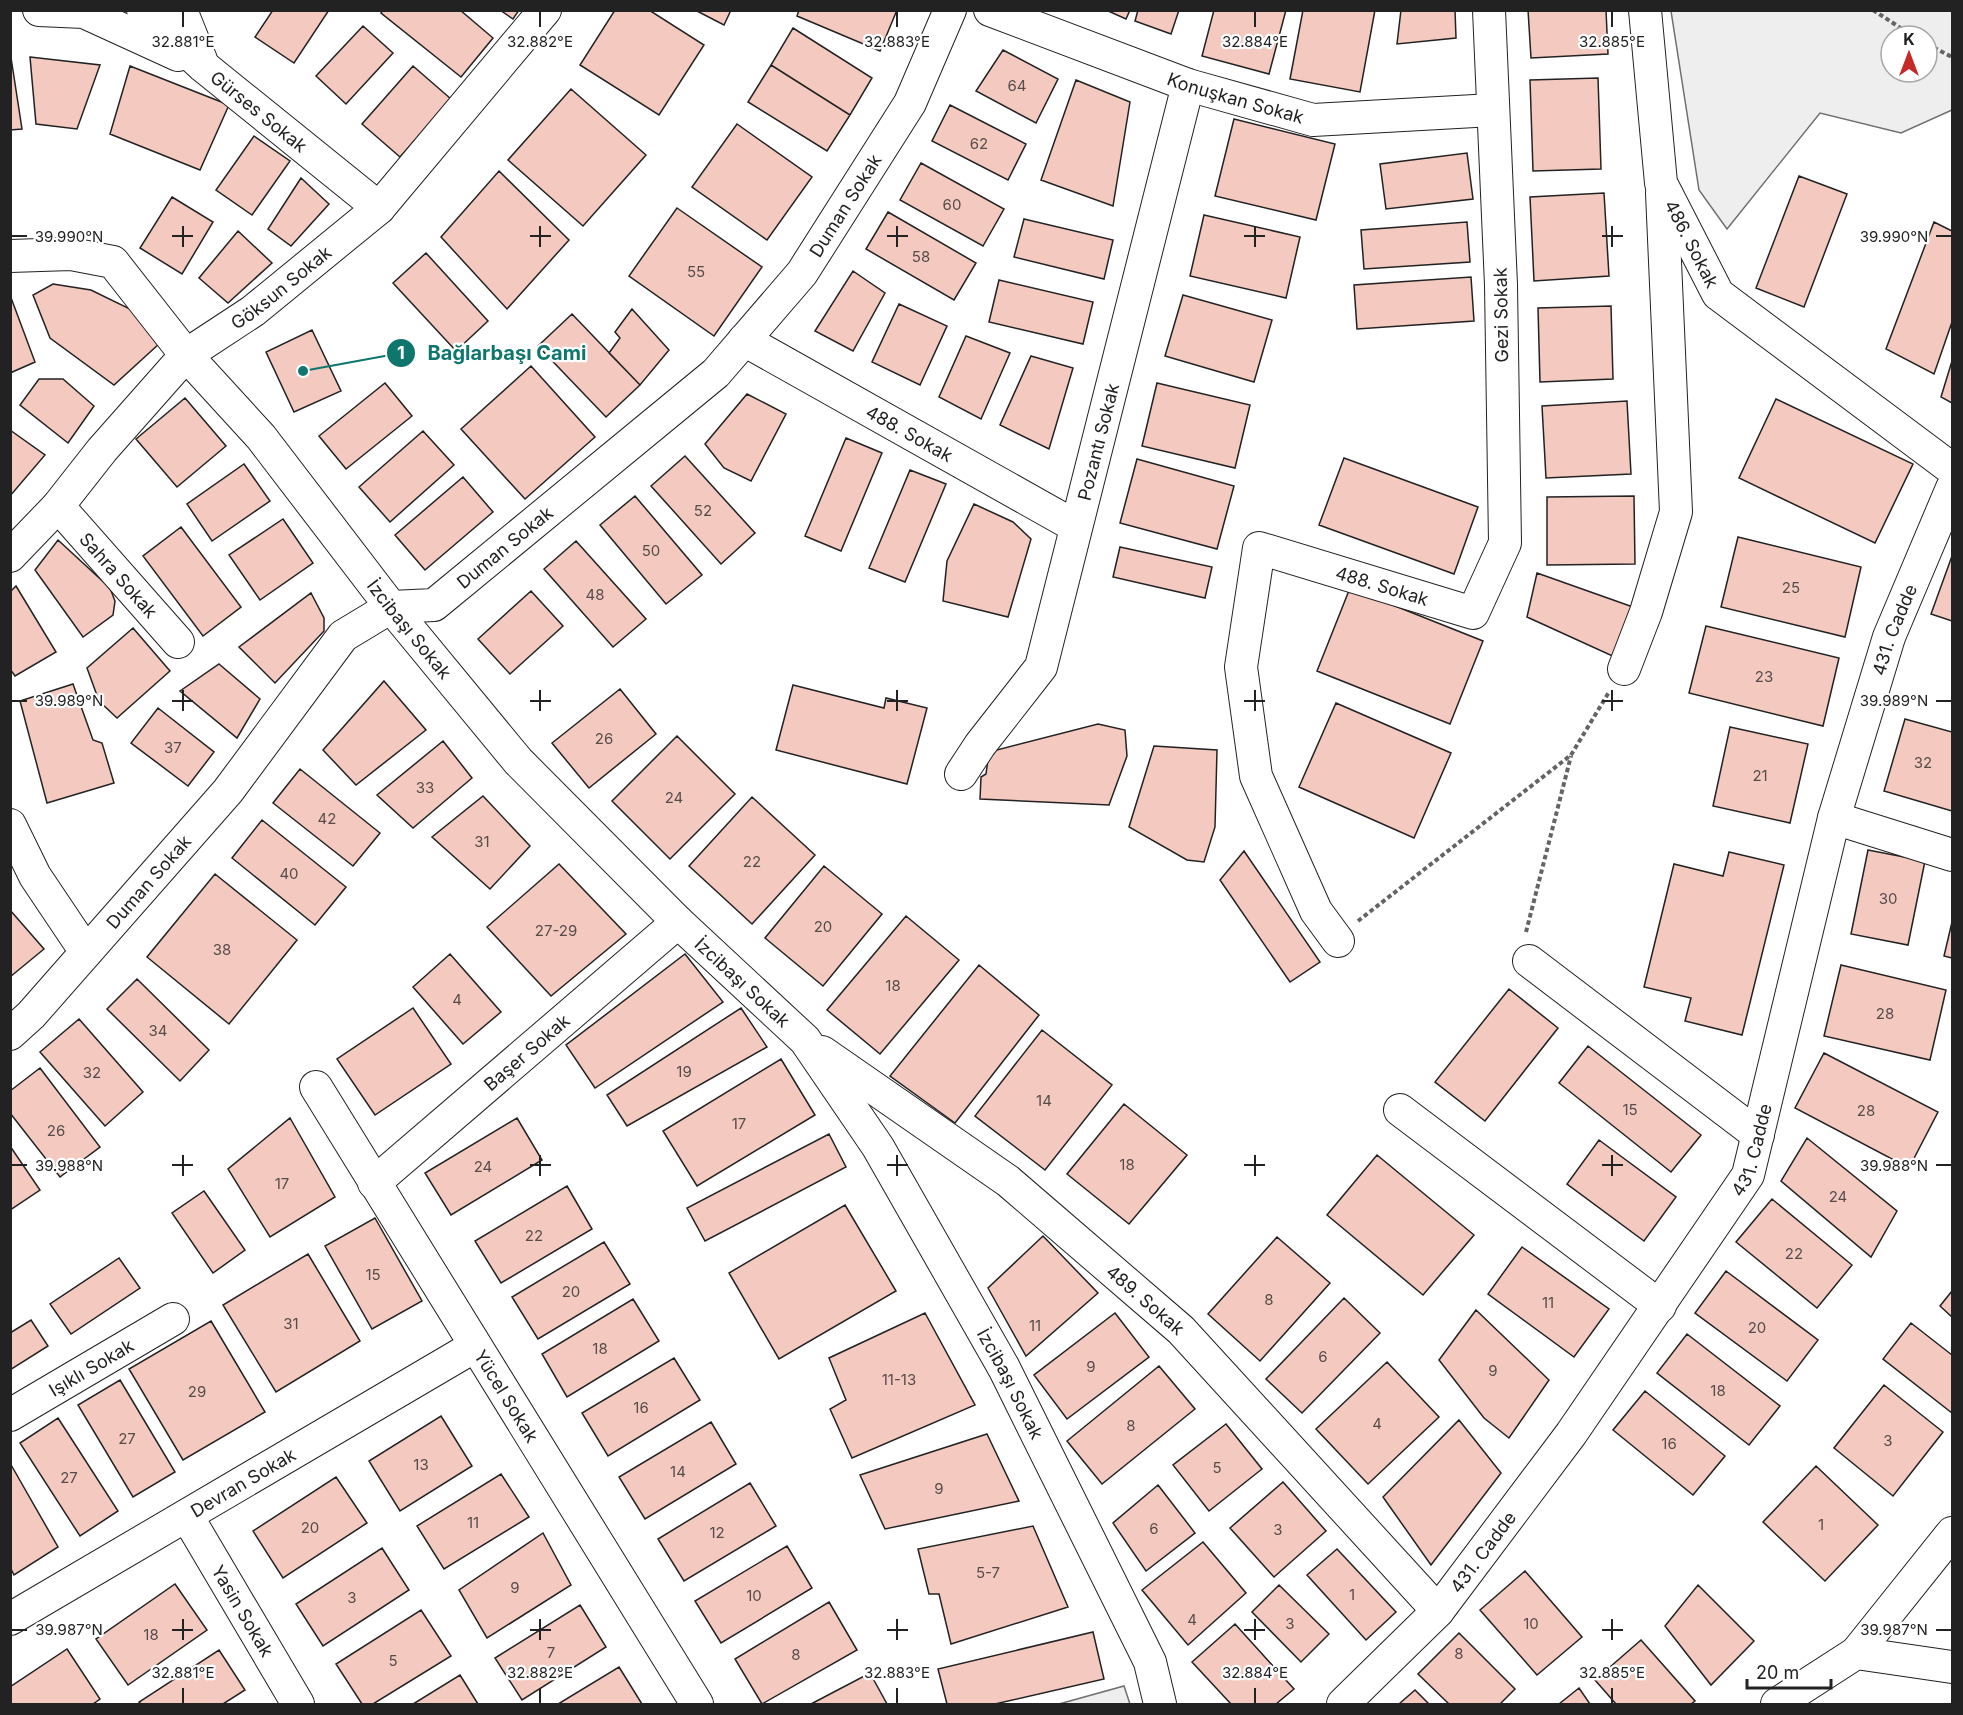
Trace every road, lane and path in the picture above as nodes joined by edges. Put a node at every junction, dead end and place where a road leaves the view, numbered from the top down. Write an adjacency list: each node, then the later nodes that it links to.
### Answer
1 (39, 10): 13 (street)
2 (143, 10): 13 (street, Gürses Sokak)
3 (181, 10): 13 (street)
4 (546, 10): 17 (street, Göksun Sokak)
5 (950, 10): 19 (street, Duman Sokak)
6 (990, 10): 14 (street, Konuşkan Sokak)
7 (1489, 10): 15 (street, Gezi Sokak)
8 (1645, 10): 16 (street, 486. Sokak)
9 (1873, 10): 10 (path)
10 (1895, 24)
11 (1939, 51): 12 (path)
12 (1953, 57)
13 (203, 66): 17 (street, Gürses Sokak)
14 (1188, 86): 15 (street, Konuşkan Sokak); 24 (street, Pozantı Sokak)
15 (1493, 110): 27 (street, Gezi Sokak)
16 (1661, 183): 21 (street, 486. Sokak); 29 (street)
17 (379, 208): 20 (street, Göksun Sokak)
18 (10, 256): 20 (street, İzcibaşı Sokak)
19 (744, 340): 24 (street, 488. Sokak); 26 (street, Duman Sokak)
20 (186, 355): 23 (street, Göksun Sokak); 26 (street, İzcibaşı Sokak)
21 (1953, 469)
22 (1953, 488): 32 (street, 431. Cadde)
23 (58, 506): 25 (street, Göksun Sokak); 28 (street, Sahra Sokak)
24 (1075, 526): 31 (street, Pozantı Sokak)
25 (10, 556)
26 (391, 607): 35 (street, İzcibaşı Sokak); 37 (street, Duman Sokak)
27 (1473, 613): 36 (street, 488. Sokak)
28 (178, 642)
29 (1624, 669): 30 (path)
30 (1571, 755): 36 (path); 38 (path)
31 (962, 774)
32 (1834, 818): 34 (street); 43 (street, 431. Cadde)
33 (10, 825): 37 (street)
34 (1953, 855)
35 (678, 922): 40 (street, İzcibaşı Sokak); 44 (street, Başer Sokak)
36 (1338, 940)
37 (86, 952): 39 (street, Duman Sokak)
38 (1529, 962): 43 (street)
39 (10, 1034)
40 (805, 1040): 51 (street, 489. Sokak); 57 (street, İzcibaşı Sokak)
41 (315, 1087): 44 (street, Yücel Sokak)
42 (1400, 1110): 45 (street)
43 (1758, 1135): 45 (street, 431. Cadde)
44 (374, 1183): 47 (street, Yücel Sokak)
45 (1660, 1306): 51 (street, 431. Cadde)
46 (173, 1319): 48 (street, Işıklı Sokak)
47 (475, 1346): 49 (street, Devran Sokak); 56 (street, Yücel Sokak)
48 (10, 1416)
49 (187, 1516): 52 (street, Devran Sokak); 55 (street, Yasin Sokak)
50 (1953, 1533): 53 (street)
51 (1438, 1611): 58 (street, 431. Cadde)
52 (10, 1619)
53 (1856, 1653): 54 (street); 59 (street)
54 (1953, 1667)
55 (298, 1704)
56 (697, 1704)
57 (1160, 1704)
58 (1342, 1704)
59 (1777, 1704)

